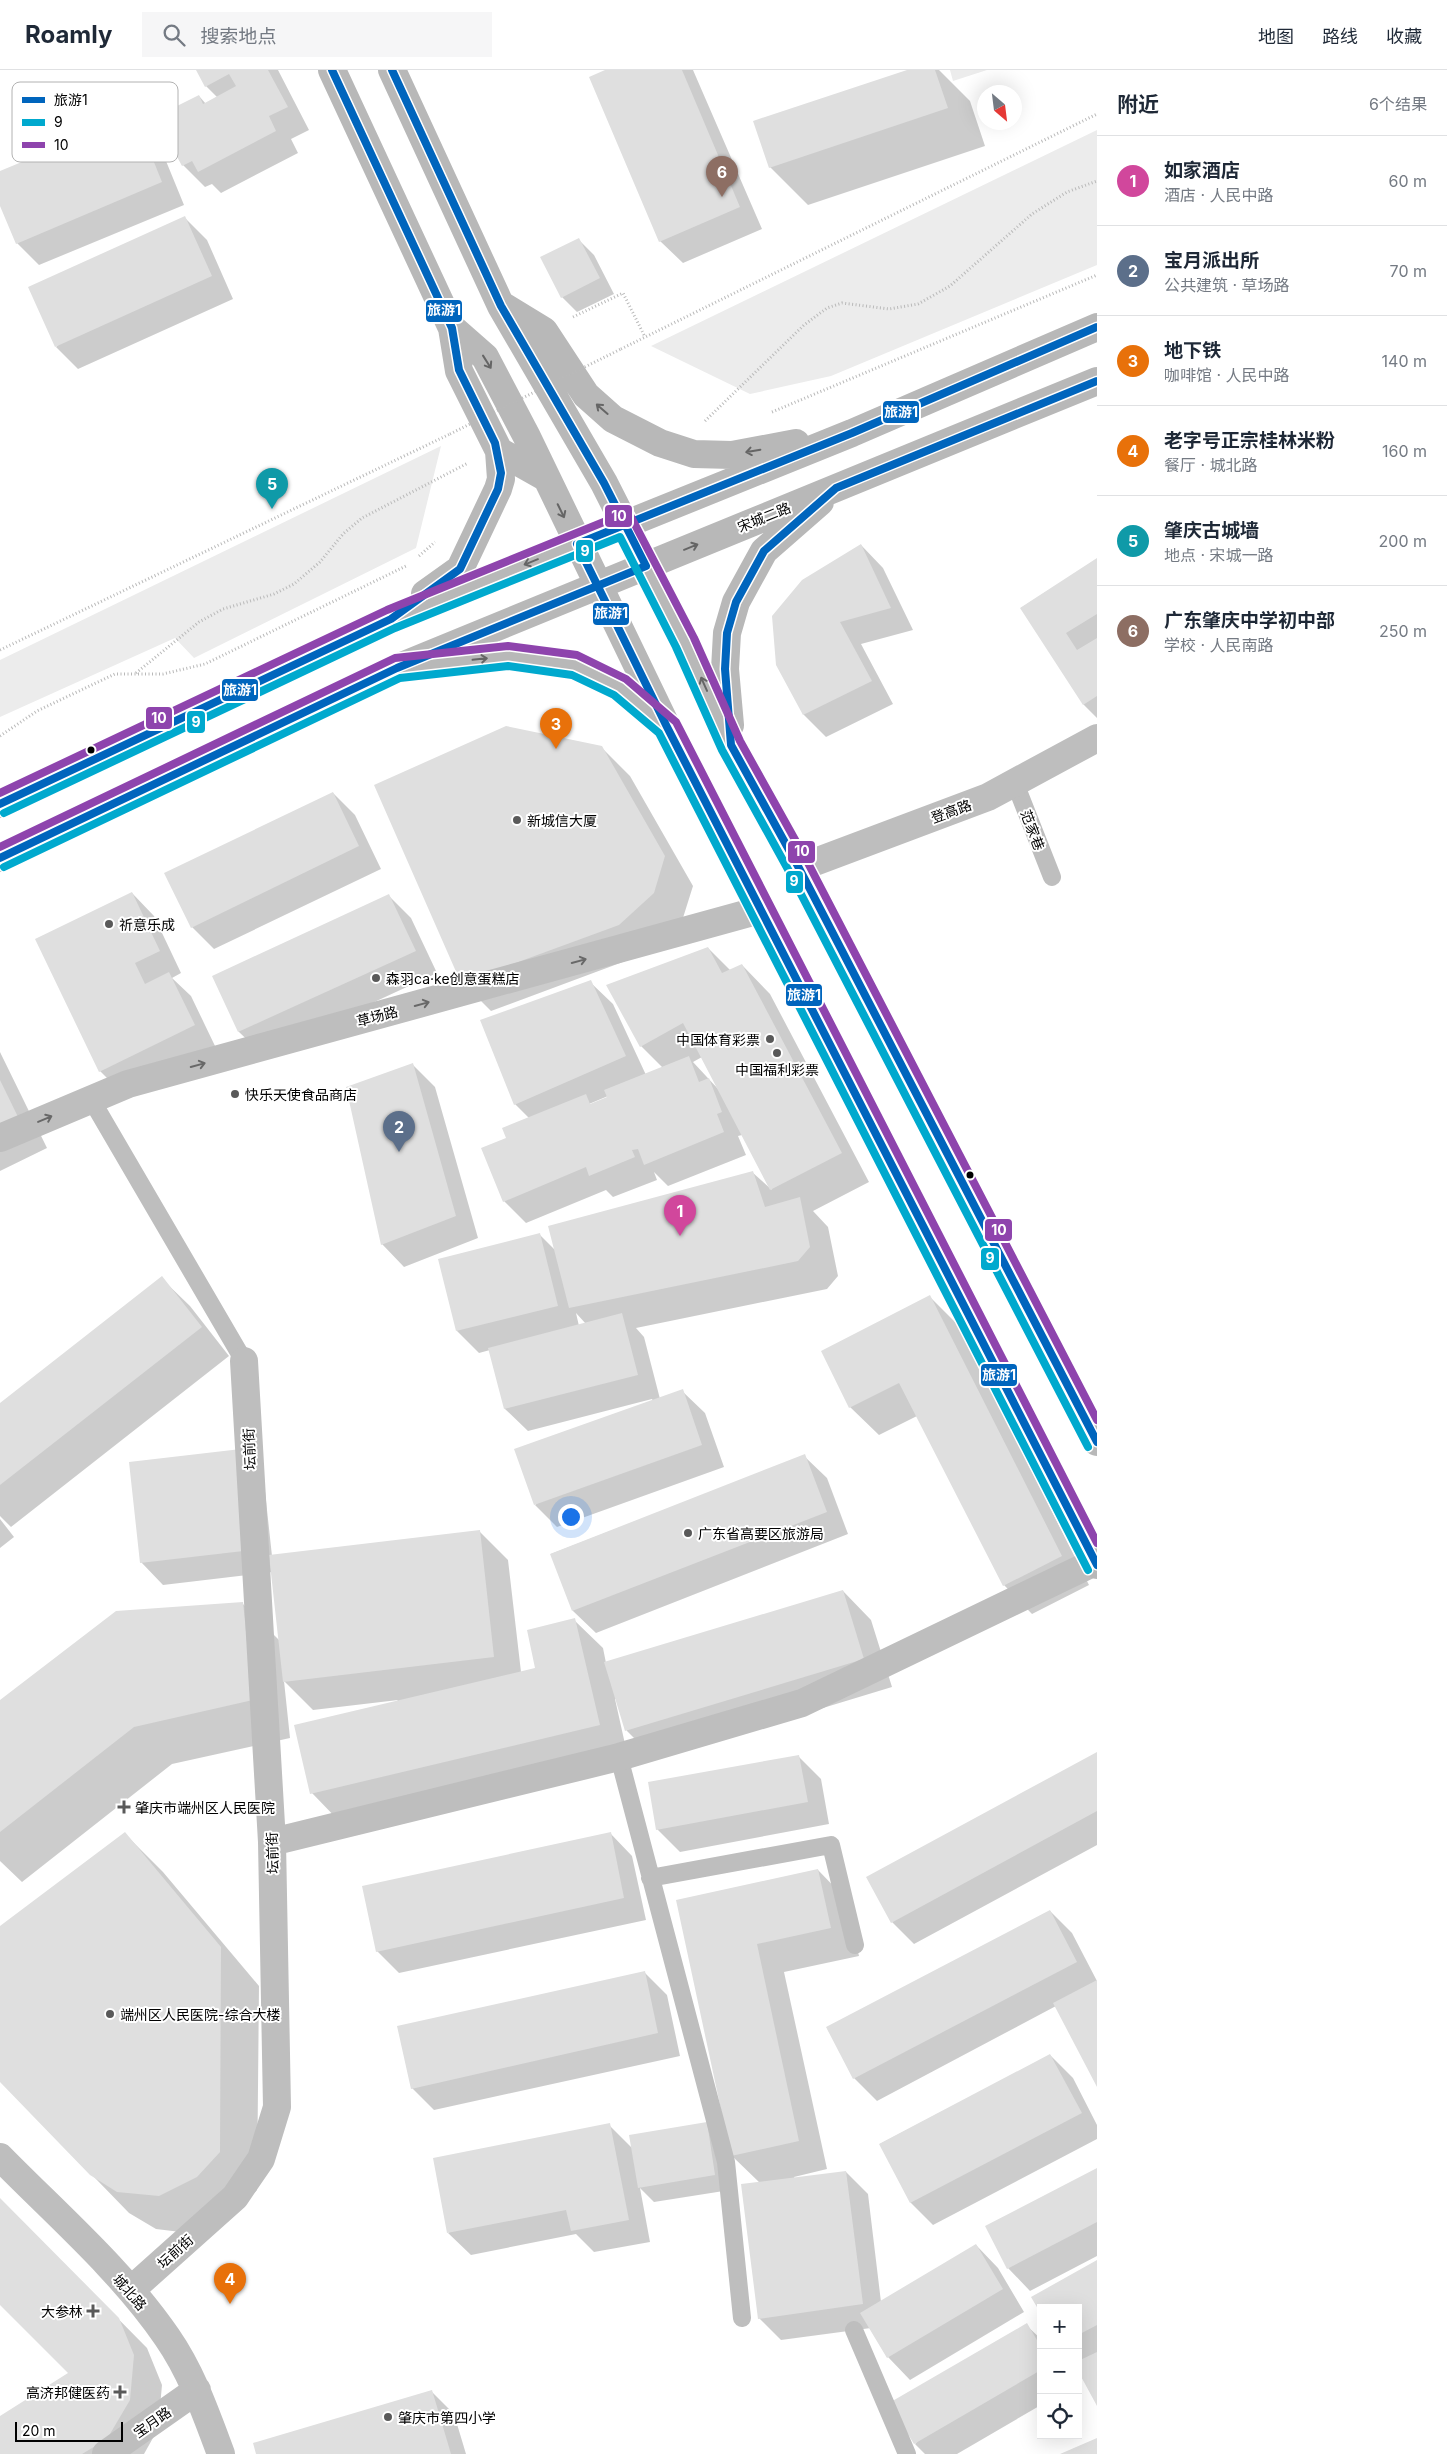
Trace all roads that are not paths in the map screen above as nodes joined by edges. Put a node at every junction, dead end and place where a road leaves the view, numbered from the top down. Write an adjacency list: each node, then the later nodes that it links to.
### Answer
1 (332, 70): 5 (main road)
2 (392, 70): 3 (main road)
3 (502, 306): 7 (main road, one-way to 3); 11 (main road)
4 (1097, 327): 7 (main road)
5 (452, 328): 8 (main road); 9 (main road, one-way to 9)
6 (1097, 381): 10 (main road, 宋城二路)
7 (852, 433): 11 (main road)
8 (499, 451): 9 (main road); 15 (main road)
9 (545, 477): 12 (main road, one-way to 12)
10 (836, 488): 13 (main road, 宋城二路, one-way to 10); 19 (main road)
11 (625, 524): 12 (main road); 13 (main road)
12 (577, 544): 14 (main road); 15 (main road, one-way to 15)
13 (646, 566): 14 (main road, 宋城二路); 19 (main road, one-way to 13)
14 (598, 586): 16 (main road, 宋城二路); 17 (main road)
15 (391, 619): 21 (main road)
16 (397, 668): 17 (main road, one-way to 17); 22 (main road, 宋城二路)
17 (667, 727): 25 (main road)
18 (1097, 738): 20 (street, 登高路)
19 (731, 745): 23 (main road)
20 (1015, 782): 23 (street, 登高路); 24 (lane, 范家巷)
21 (0, 804)
22 (0, 858)
23 (799, 868): 29 (main road)
24 (1052, 877)
25 (760, 910): 26 (street, 草场路, one-way to 25); 30 (main road)
26 (91, 1100): 27 (street, 草场路, one-way to 26); 28 (lane)
27 (0, 1138)
28 (244, 1361): 32 (street, 坛前街)
29 (1097, 1442)
30 (1096, 1563): 31 (street)
31 (619, 1757): 32 (street); 33 (lane)
32 (272, 1842): 36 (street, 坛前街)
33 (650, 1878): 34 (lane); 37 (lane)
34 (855, 1945)
35 (0, 2157): 36 (street, 城北路)
36 (131, 2290): 39 (street, 城北路)
37 (742, 2318)
38 (854, 2330): 42 (lane)
39 (197, 2390): 40 (street, 宝月路); 41 (street, 城北路)
40 (106, 2454)
41 (221, 2454)
42 (907, 2454)

